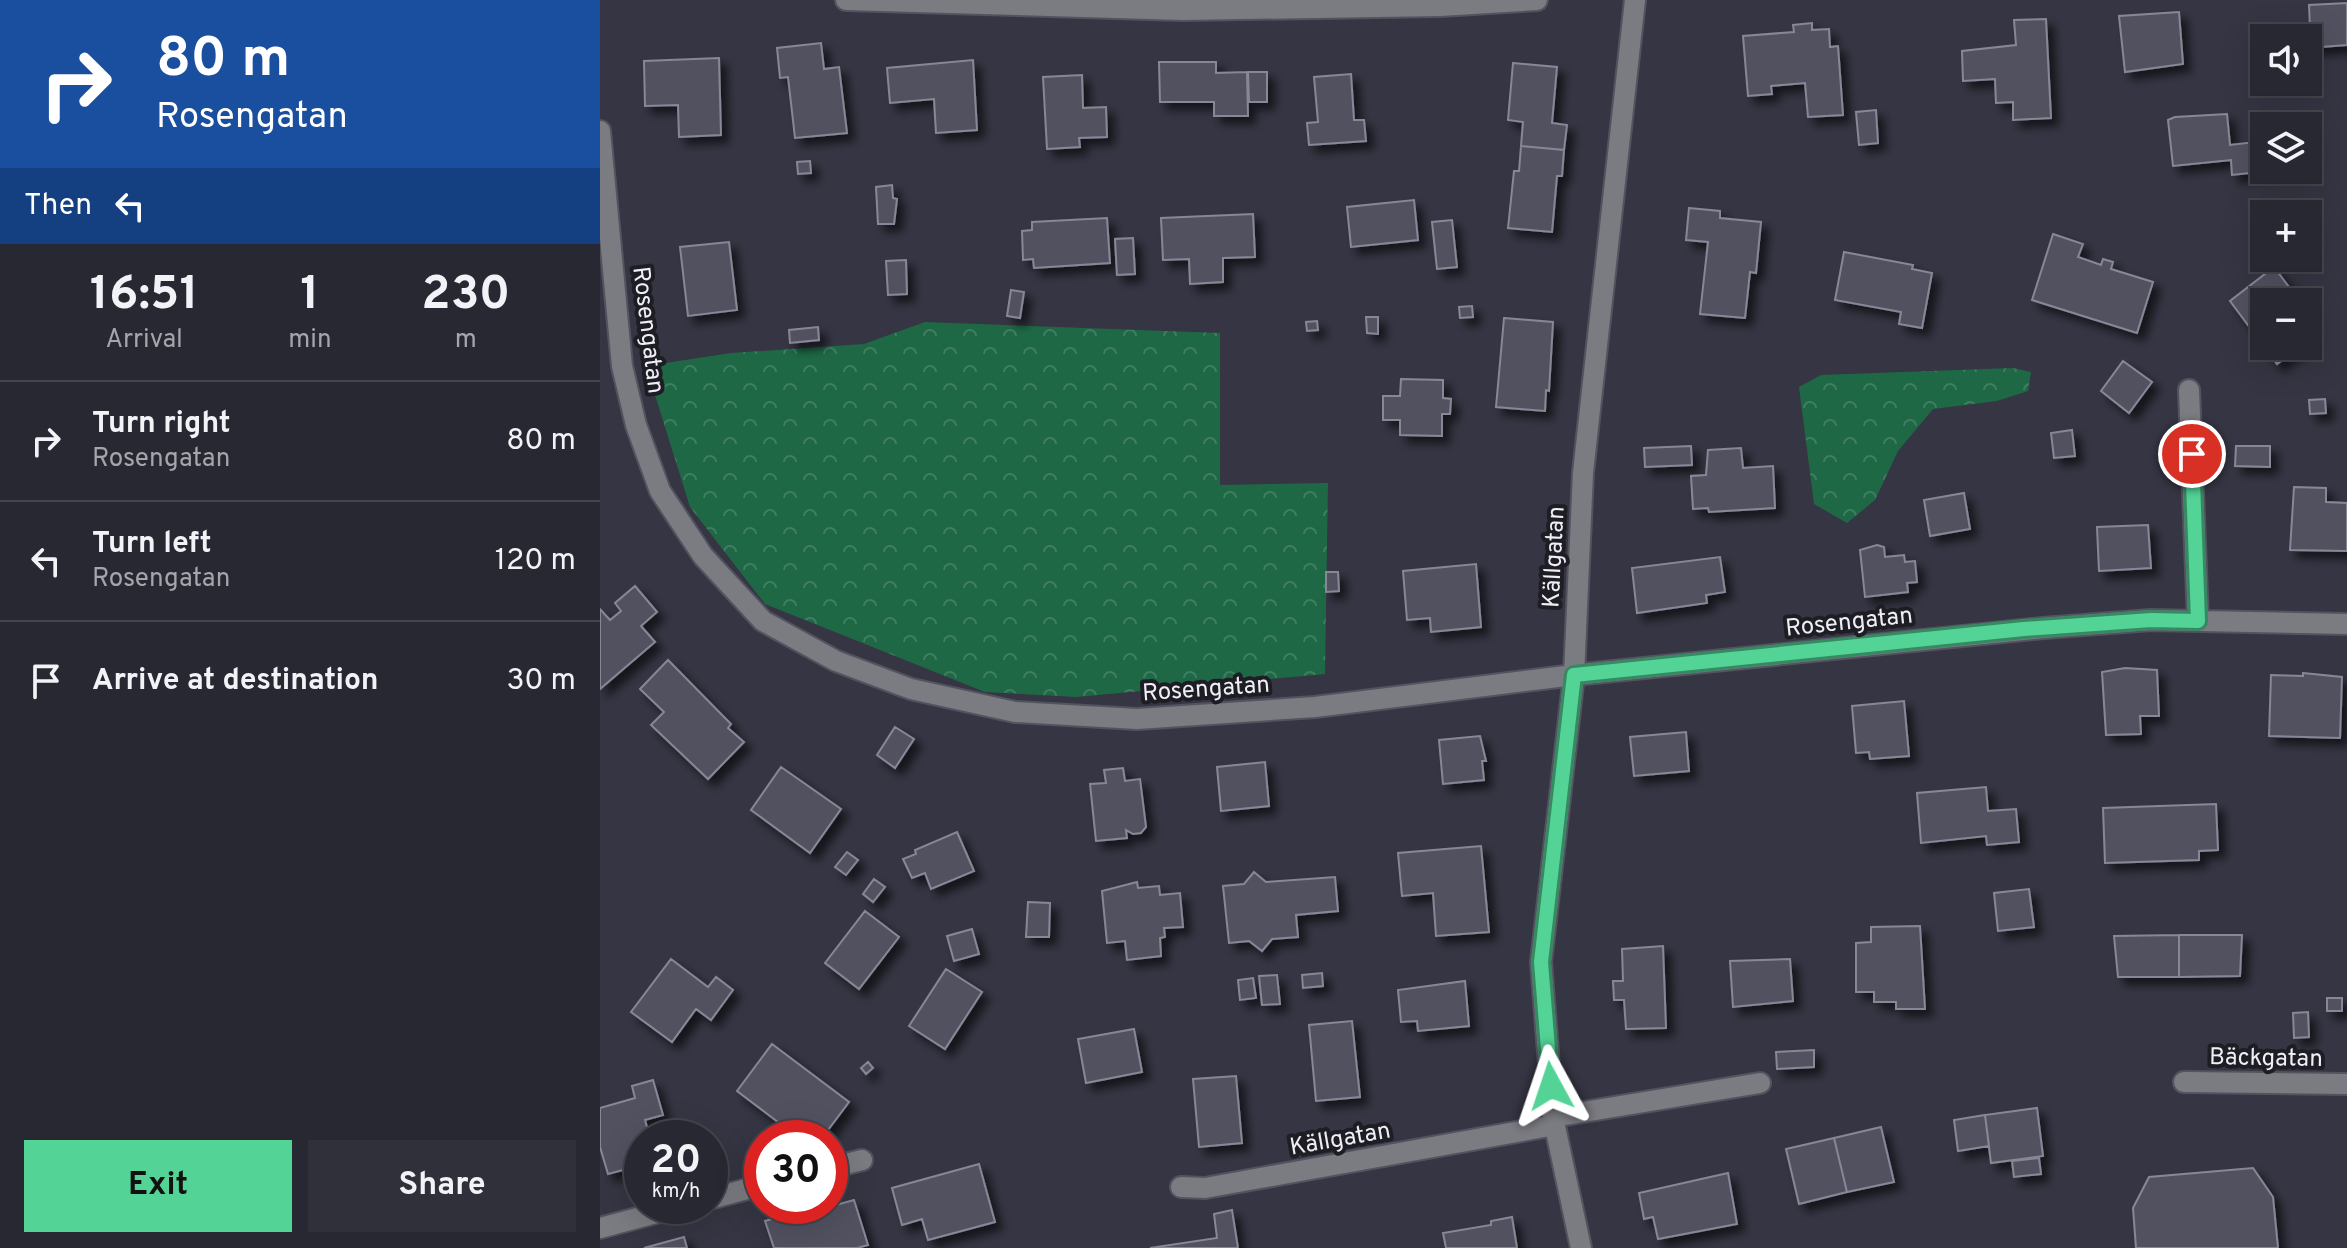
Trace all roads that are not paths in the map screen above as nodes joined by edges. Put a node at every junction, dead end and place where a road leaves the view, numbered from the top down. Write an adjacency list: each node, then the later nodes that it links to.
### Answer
1 (846, 0): 4 (street)
2 (1537, 0): 4 (street)
3 (1635, 0): 9 (street, Källgatan)
4 (1182, 5)
5 (600, 131): 9 (street, Rosengatan)
6 (2189, 390): 7 (street)
7 (2198, 621): 8 (street, Rosengatan); 9 (street, Rosengatan)
8 (2347, 624)
9 (1574, 675): 13 (street, Källgatan)
10 (2184, 1082): 12 (street, Bäckgatan)
11 (1760, 1083): 13 (street, Källgatan)
12 (2347, 1084)
13 (1554, 1121): 16 (street, Källgatan); 19 (street, Källgatan)
14 (862, 1160): 15 (street)
15 (848, 1164)
16 (1181, 1187)
17 (624, 1222): 18 (street)
18 (600, 1228)
19 (1581, 1248)

